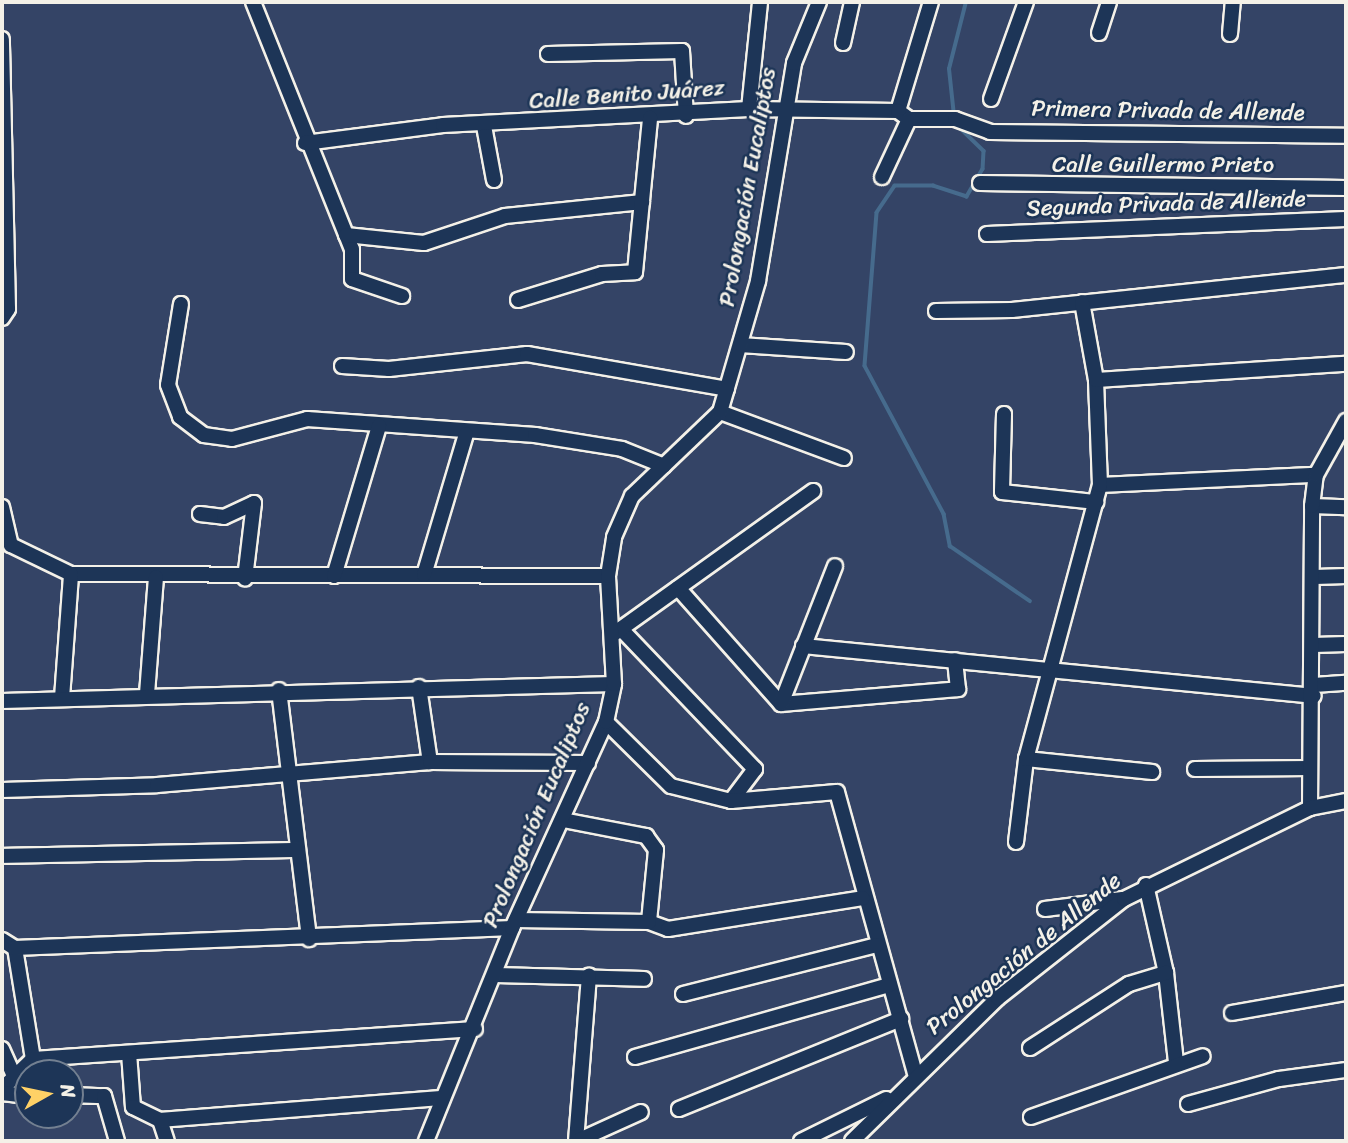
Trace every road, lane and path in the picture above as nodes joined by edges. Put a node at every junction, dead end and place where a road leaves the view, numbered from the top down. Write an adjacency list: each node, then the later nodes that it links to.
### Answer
1 (253, 2): 10 (street)
2 (262, 2): 10 (street)
3 (760, 2): 17 (street)
4 (819, 2): 18 (street, Prolongación Eucaliptos)
5 (852, 2): 14 (street)
6 (930, 2): 19 (street)
7 (1026, 2): 16 (street)
8 (1110, 2): 11 (street)
9 (1233, 2): 12 (street)
10 (261, 19): 25 (street)
11 (1099, 33)
12 (1230, 34)
13 (2, 39): 40 (street)
14 (843, 43)
15 (548, 54): 20 (street)
16 (991, 99)
17 (749, 109): 18 (street, Calle Benito Juárez); 20 (street, Calle Benito Juárez)
18 (783, 113): 19 (street, Calle Benito Juárez); 41 (street, Prolongación Eucaliptos)
19 (903, 115): 23 (street, Calle Benito Juárez); 26 (street)
20 (685, 116): 21 (street, Calle Benito Juárez)
21 (650, 118): 22 (street, Calle Benito Juárez); 30 (street)
22 (484, 127): 25 (street, Calle Benito Juárez); 27 (street)
23 (990, 132): 24 (street, Primera Privada de Allende)
24 (1346, 136)
25 (305, 143): 33 (street)
26 (882, 177)
27 (494, 180)
28 (980, 183): 29 (street, Calle Guillermo Prieto)
29 (1346, 188)
30 (642, 202): 33 (street); 36 (street)
31 (1346, 219): 32 (street, Segunda Privada de Allende)
32 (987, 234)
33 (346, 235): 35 (street)
34 (1346, 275): 37 (street)
35 (402, 296)
36 (518, 300)
37 (1082, 302): 39 (street); 45 (street)
38 (181, 304): 49 (street)
39 (936, 311)
40 (2, 318)
41 (740, 345): 42 (street); 46 (street, Prolongación Eucaliptos)
42 (846, 352)
43 (1346, 364): 45 (street)
44 (342, 366): 46 (street)
45 (1096, 380): 55 (street)
46 (727, 389): 47 (street, Prolongación Eucaliptos)
47 (720, 412): 52 (street); 53 (street, Prolongación Eucaliptos)
48 (1004, 414): 57 (street)
49 (379, 426): 51 (street); 65 (street)
50 (1344, 429): 54 (street)
51 (466, 434): 53 (street); 66 (street)
52 (844, 458)
53 (664, 466): 67 (street, Prolongación Eucaliptos)
54 (1316, 475): 55 (street); 58 (street)
55 (1100, 485): 57 (street)
56 (813, 491): 72 (street)
57 (1096, 502): 78 (street)
58 (1312, 506): 60 (street); 70 (street)
59 (2, 507): 62 (street)
60 (1346, 507)
61 (200, 514): 71 (street)
62 (6, 546): 64 (street)
63 (835, 566): 76 (street)
64 (71, 574): 69 (street); 85 (street)
65 (334, 576): 66 (street); 71 (street)
66 (424, 576): 67 (street)
67 (608, 576): 73 (street, Prolongación Eucaliptos)
68 (1346, 576): 70 (street)
69 (156, 577): 71 (street); 84 (street)
70 (1315, 577): 75 (street)
71 (245, 579)
72 (678, 588): 73 (street); 87 (street)
73 (618, 631): 80 (street, Prolongación Eucaliptos); 97 (street)
74 (1346, 644): 75 (street)
75 (1314, 645): 83 (street)
76 (803, 646): 77 (street); 87 (street)
77 (955, 660): 78 (street); 87 (street)
78 (1050, 672): 83 (street); 89 (street)
79 (1346, 683): 83 (street)
80 (614, 684): 81 (street); 88 (street, Prolongación Eucaliptos)
81 (419, 687): 82 (street); 90 (street)
82 (279, 690): 84 (street); 95 (street)
83 (1314, 691): 92 (street)
84 (147, 694): 85 (street)
85 (62, 698): 86 (street)
86 (2, 701)
87 (781, 704)
88 (606, 722): 91 (street, Prolongación Eucaliptos); 97 (street)
89 (1026, 760): 94 (street); 101 (street)
90 (430, 762): 91 (street); 95 (street)
91 (588, 764): 100 (street, Prolongación Eucaliptos)
92 (1310, 768): 93 (street); 99 (street)
93 (1195, 769)
94 (1152, 772)
95 (290, 774): 96 (street); 102 (street)
96 (2, 790)
97 (731, 801): 105 (street)
98 (1346, 801): 99 (street, Prolongación de Allende)
99 (1310, 808): 104 (street, Prolongación de Allende)
100 (564, 820): 108 (street); 109 (street, Prolongación Eucaliptos)
101 (1016, 842)
102 (298, 850): 103 (street); 110 (street)
103 (2, 856)
104 (1146, 885): 106 (street, Prolongación de Allende); 113 (street)
105 (863, 898): 108 (street); 112 (street)
106 (1124, 899): 107 (street); 131 (street, Prolongación de Allende)
107 (1045, 909)
108 (649, 922): 109 (street)
109 (514, 924): 110 (street); 114 (street, Prolongación Eucaliptos)
110 (309, 939): 111 (street)
111 (8, 944): 128 (street)
112 (877, 945): 117 (street); 119 (street)
113 (1166, 972): 123 (street); 129 (street)
114 (496, 975): 115 (street); 122 (street, Prolongación Eucaliptos)
115 (589, 976): 116 (street); 144 (street)
116 (644, 979)
117 (890, 985): 121 (street); 127 (street)
118 (1346, 993): 120 (street)
119 (683, 994)
120 (1232, 1013)
121 (901, 1020): 131 (street); 137 (street)
122 (475, 1029): 125 (street); 135 (street, Prolongación Eucaliptos)
123 (1030, 1048)
124 (2, 1049): 132 (street)
125 (129, 1053): 128 (street); 140 (street)
126 (1203, 1056): 129 (street)
127 (635, 1057)
128 (33, 1059)
129 (1176, 1062): 139 (street)
130 (1346, 1070): 136 (street)
131 (915, 1073): 133 (street, Prolongación de Allende)
132 (14, 1076)
133 (894, 1095): 145 (street); 146 (street, Prolongación de Allende)
134 (84, 1096): 141 (street)
135 (440, 1098): 140 (street); 143 (street, Prolongación Eucaliptos)
136 (1188, 1104)
137 (679, 1109)
138 (641, 1112): 144 (street)
139 (1031, 1116)
140 (160, 1120): 142 (street)
141 (117, 1141)
142 (167, 1141)
143 (426, 1141)
144 (576, 1141)
145 (801, 1141)
146 (852, 1141)

